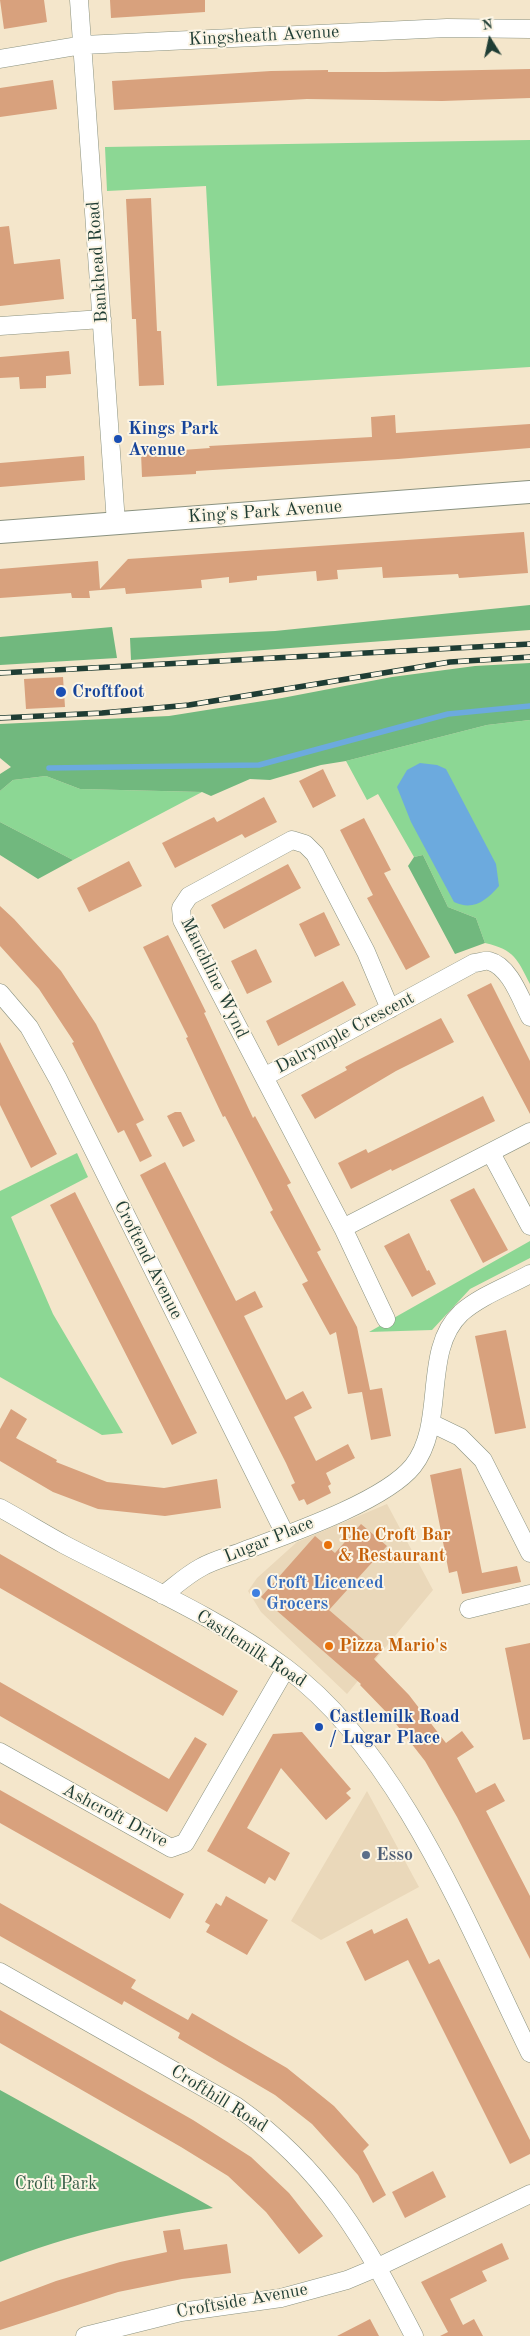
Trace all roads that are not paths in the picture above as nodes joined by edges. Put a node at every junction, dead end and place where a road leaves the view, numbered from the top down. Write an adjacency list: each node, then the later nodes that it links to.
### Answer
1 (80, 0): 3 (street, Bankhead Road)
2 (530, 29): 3 (street, Kingsheath Avenue)
3 (83, 45): 4 (street, Kingsheath Avenue); 5 (street, Bankhead Road)
4 (0, 59)
5 (102, 319): 6 (street); 8 (street, Bankhead Road)
6 (0, 326)
7 (530, 492): 8 (main road, King's Park Avenue)
8 (116, 523): 9 (main road, King's Park Avenue)
9 (0, 532)
10 (0, 992): 22 (street, Croftend Avenue)
11 (390, 1009): 12 (street, Dalrymple Crescent); 13 (street, Dalrymple Crescent); 13 (street, Mauchline Wynd)
12 (530, 1017)
13 (264, 1078): 17 (street, Dalrymple Crescent)
14 (530, 1132): 15 (street)
15 (491, 1153): 16 (street); 17 (street)
16 (530, 1226)
17 (343, 1228): 19 (street, Dalrymple Crescent)
18 (530, 1274): 20 (street, Lugar Place)
19 (386, 1318)
20 (431, 1423): 22 (street, Lugar Place); 23 (street)
21 (0, 1508): 25 (street, Castlemilk Road)
22 (285, 1534): 25 (street, Lugar Place)
23 (530, 1553)
24 (530, 1594): 26 (street)
25 (163, 1595): 27 (street, Castlemilk Road)
26 (469, 1609)
27 (286, 1668): 28 (street, Ashcroft Drive); 30 (street, Castlemilk Road)
28 (0, 1752)
29 (0, 1972): 32 (street, Crofthill Road)
30 (530, 2053)
31 (530, 2194): 32 (street, Croftside Avenue)
32 (378, 2267): 33 (street, Croftside Avenue); 34 (street, Crofthill Road)
33 (86, 2336)
34 (414, 2336)

